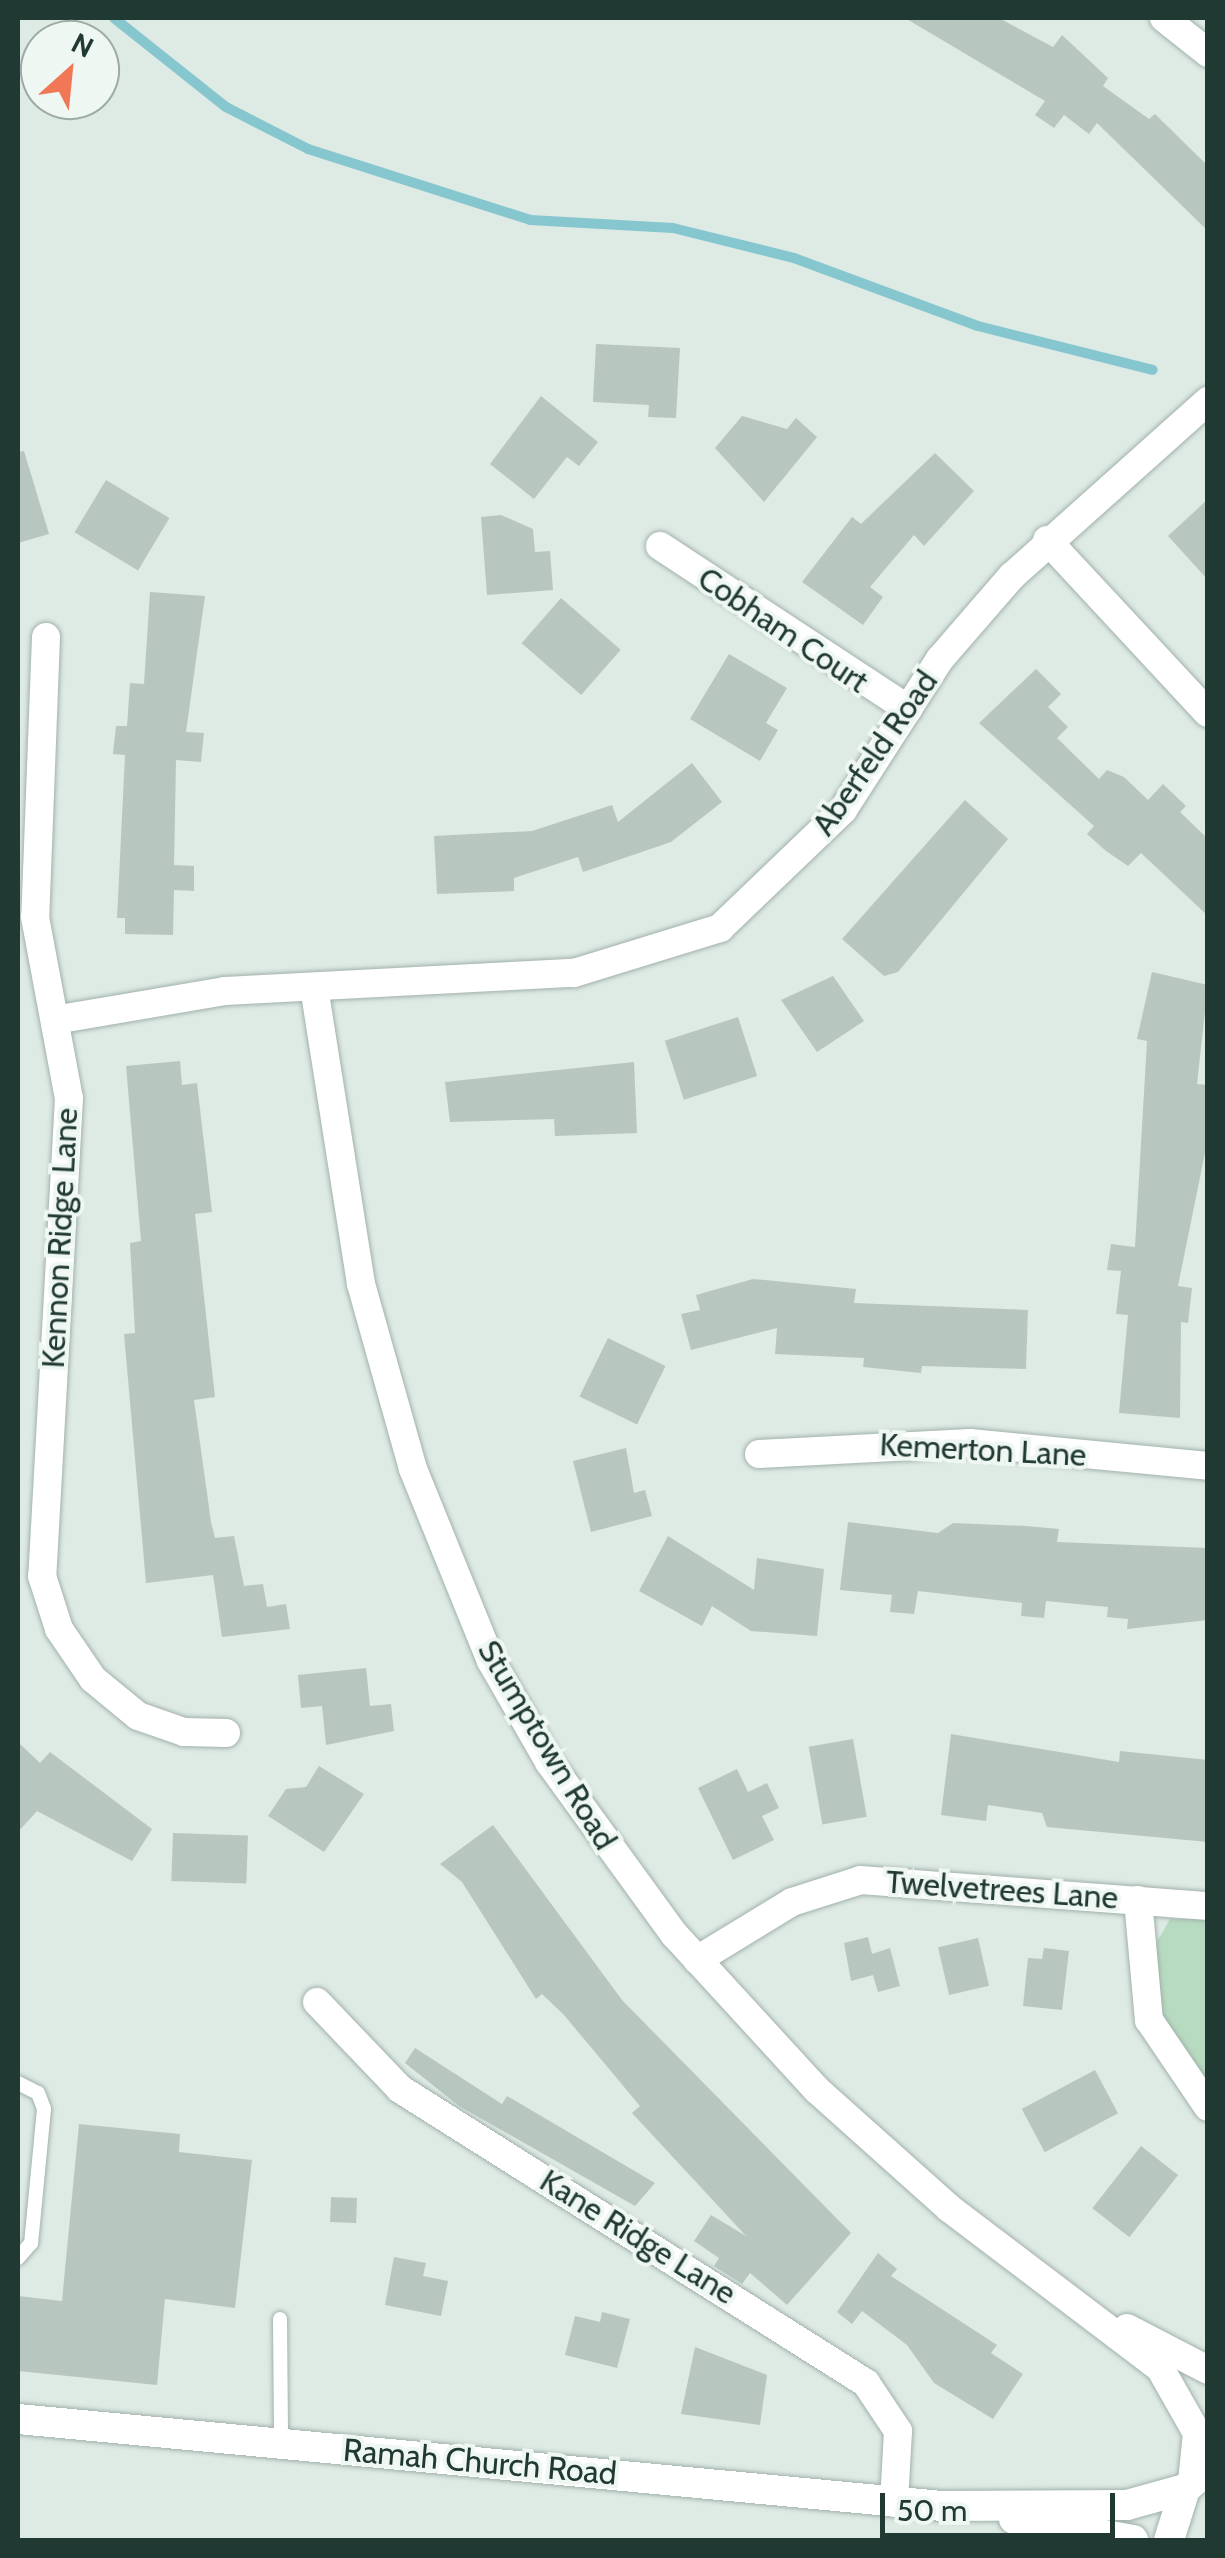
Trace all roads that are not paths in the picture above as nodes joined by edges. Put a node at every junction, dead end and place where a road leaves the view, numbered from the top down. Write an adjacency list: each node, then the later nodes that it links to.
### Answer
1 (1164, 18): 2 (street)
2 (1208, 53)
3 (1208, 402): 4 (street, Aberfeld Road)
4 (1047, 540): 7 (street, Aberfeld Road); 8 (street)
5 (660, 546): 7 (street, Cobham Court)
6 (46, 637): 10 (street, Kennon Ridge Lane)
7 (908, 710): 9 (street, Aberfeld Road)
8 (1208, 713)
9 (314, 987): 10 (street, Aberfeld Road); 16 (street, Stumptown Road)
10 (60, 1019): 13 (street, Kennon Ridge Lane)
11 (759, 1454): 12 (street, Kemerton Lane)
12 (1208, 1466)
13 (226, 1733)
14 (1138, 1900): 15 (street, Twelvetrees Lane); 16 (street, Twelvetrees Lane); 19 (street)
15 (1208, 1906)
16 (696, 1960): 21 (street, Stumptown Road)
17 (318, 2002): 27 (street, Kane Ridge Lane)
18 (18, 2083): 20 (lane)
19 (1208, 2108)
20 (18, 2258)
21 (1098, 2315): 23 (street, Stumptown Road); 26 (street, Stumptown Road)
22 (280, 2319): 25 (lane)
23 (1208, 2370)
24 (18, 2420): 25 (main road, Ramah Church Road)
25 (281, 2444): 27 (main road, Ramah Church Road)
26 (1195, 2480): 28 (main road, Ramah Church Road); 30 (main road)
27 (894, 2502): 28 (main road, Ramah Church Road)
28 (942, 2506): 29 (main road, Ramah Church Road)
29 (1132, 2540)
30 (1170, 2540)

